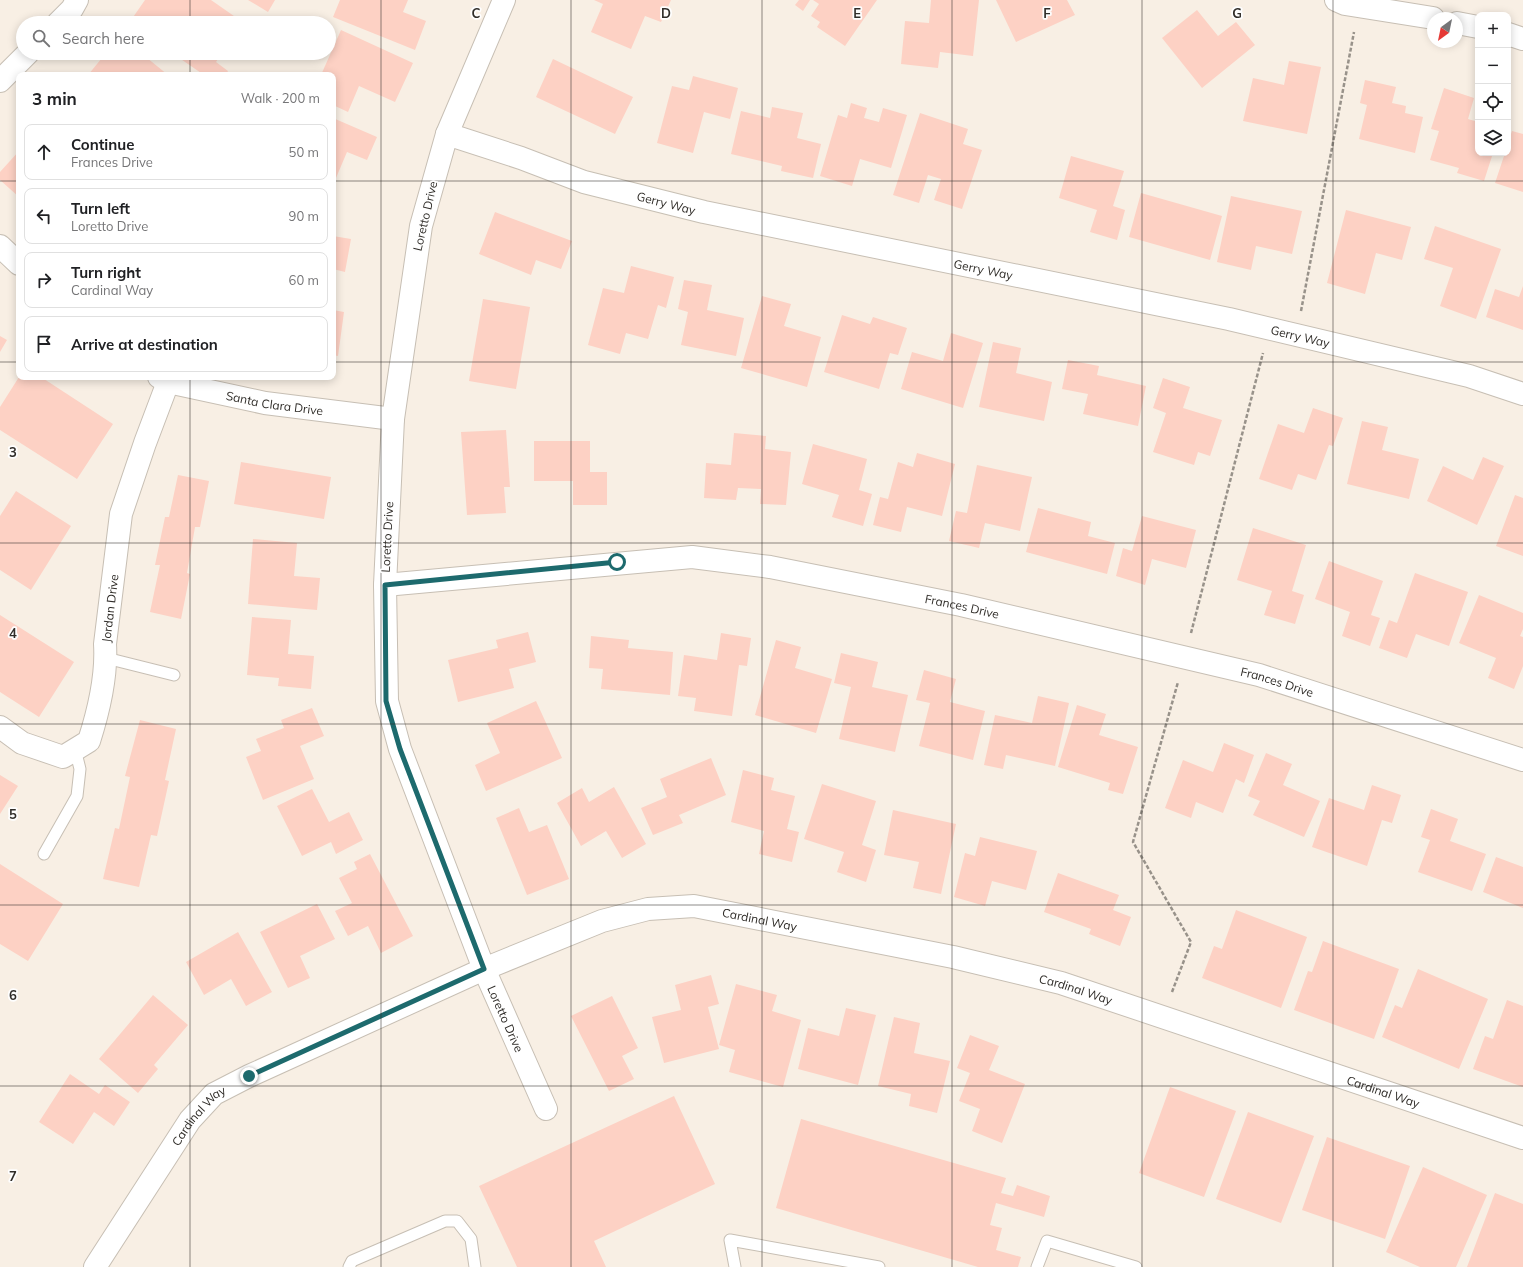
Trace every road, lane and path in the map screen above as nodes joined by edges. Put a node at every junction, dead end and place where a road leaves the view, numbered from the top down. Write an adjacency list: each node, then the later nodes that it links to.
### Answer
1 (77, 0): 5 (street)
2 (504, 0): 13 (street, Loretto Drive)
3 (1336, 0): 4 (street)
4 (1359, 6): 6 (street); 17 (path)
5 (65, 16)
6 (1427, 17)
7 (1463, 24): 8 (street)
8 (1475, 26)
9 (1511, 35): 10 (street)
10 (1523, 39)
11 (21, 60): 12 (street)
12 (0, 81)
13 (447, 134): 16 (street, Gerry Way); 21 (street, Loretto Drive)
14 (0, 246): 15 (street)
15 (16, 261)
16 (1269, 328): 17 (street, Gerry Way); 24 (path)
17 (1297, 335): 20 (street, Gerry Way)
18 (164, 380): 23 (street, Jordan Drive)
19 (168, 380): 21 (street, Santa Clara Drive)
20 (1523, 394)
21 (393, 419): 22 (street, Loretto Drive)
22 (385, 585): 24 (street, Frances Drive); 30 (street, Loretto Drive)
23 (106, 658): 25 (lane); 27 (street, Jordan Drive)
24 (1185, 658): 28 (street, Frances Drive); 31 (path)
25 (174, 675)
26 (0, 727): 27 (street, Jordan Drive)
27 (75, 749): 29 (lane)
28 (1523, 760)
29 (44, 854)
30 (484, 969): 31 (street, Cardinal Way); 32 (street, Loretto Drive); 34 (street, Cardinal Way)
31 (1163, 1017): 33 (street, Cardinal Way)
32 (546, 1109)
33 (1523, 1138)
34 (95, 1267)
35 (349, 1267): 36 (lane)
36 (475, 1267)
37 (735, 1267): 38 (lane)
38 (879, 1267)
39 (1037, 1267): 40 (lane)
40 (1136, 1267)

